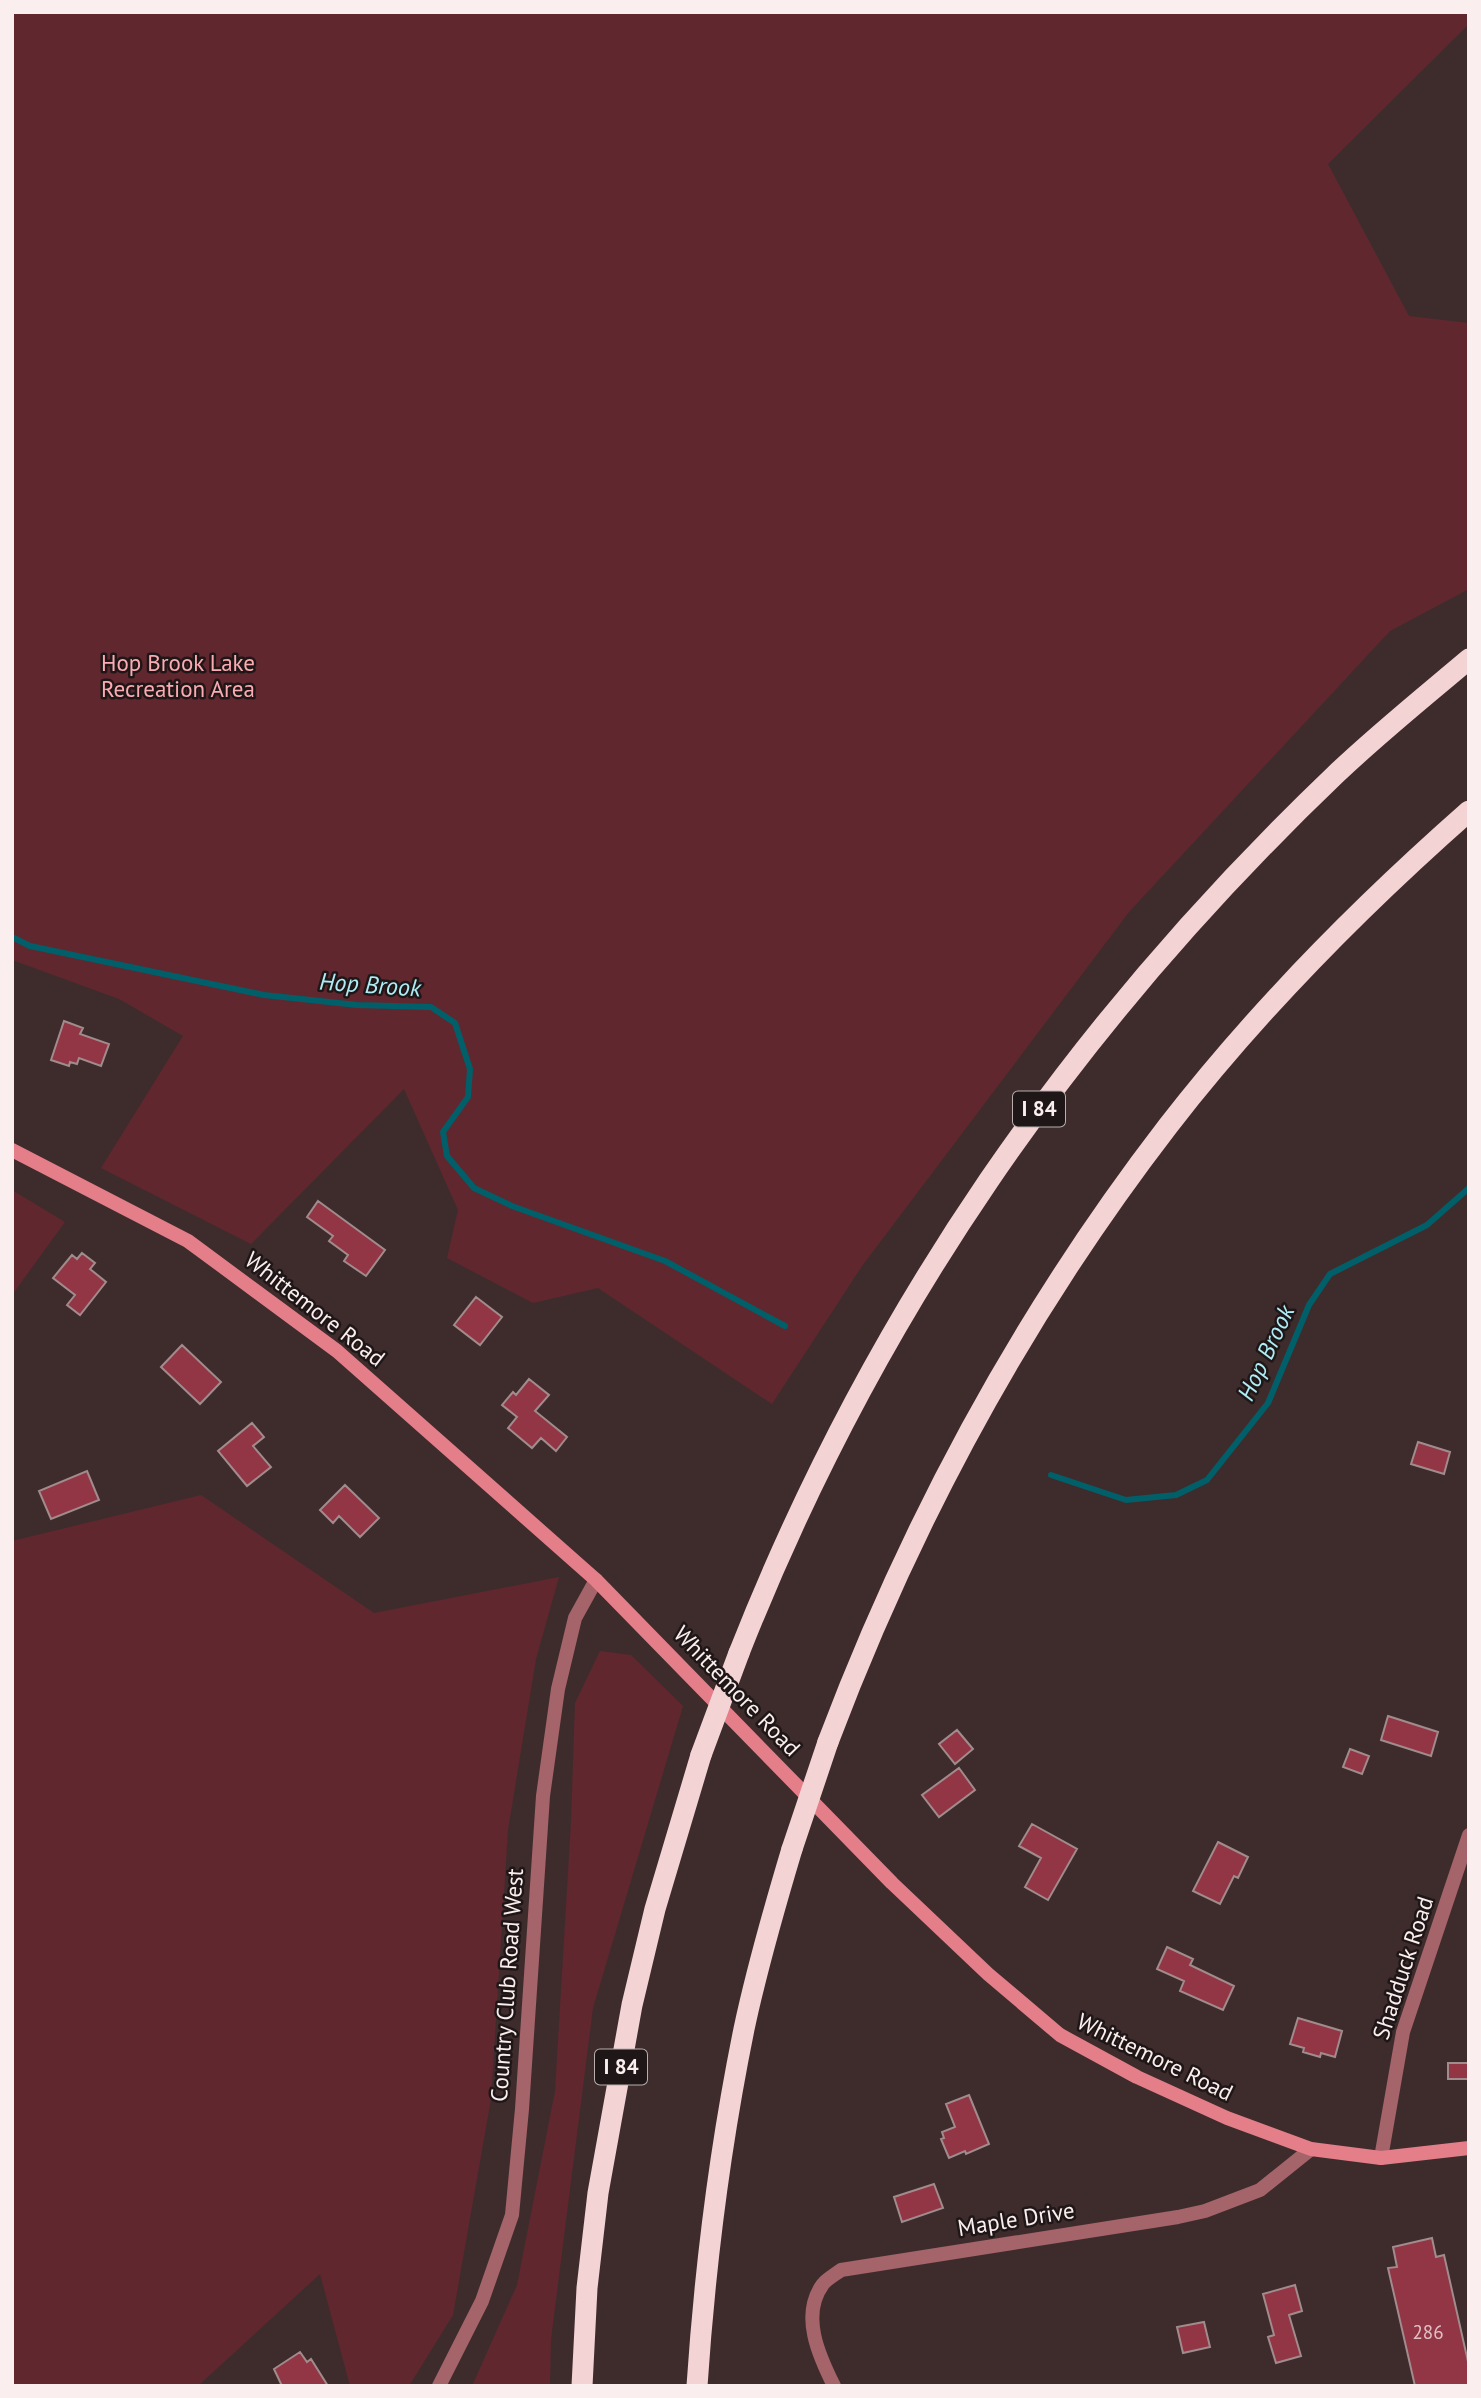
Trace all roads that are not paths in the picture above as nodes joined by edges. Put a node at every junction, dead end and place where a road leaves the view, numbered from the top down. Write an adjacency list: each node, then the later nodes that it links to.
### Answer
1 (1469, 659): 10 (highway, I 84, bridge)
2 (1469, 811): 11 (highway, bridge)
3 (12, 1150): 4 (main road, Whittemore Road)
4 (596, 1580): 7 (main road, Whittemore Road); 9 (street, Country Club Road West)
5 (1469, 1835): 8 (street, Shadduck Road)
6 (1469, 2148): 8 (main road, Whittemore Road)
7 (1311, 2149): 8 (main road, Whittemore Road); 12 (street, Maple Drive)
8 (1381, 2158)
9 (439, 2386)
10 (582, 2386)
11 (697, 2386)
12 (834, 2386)

